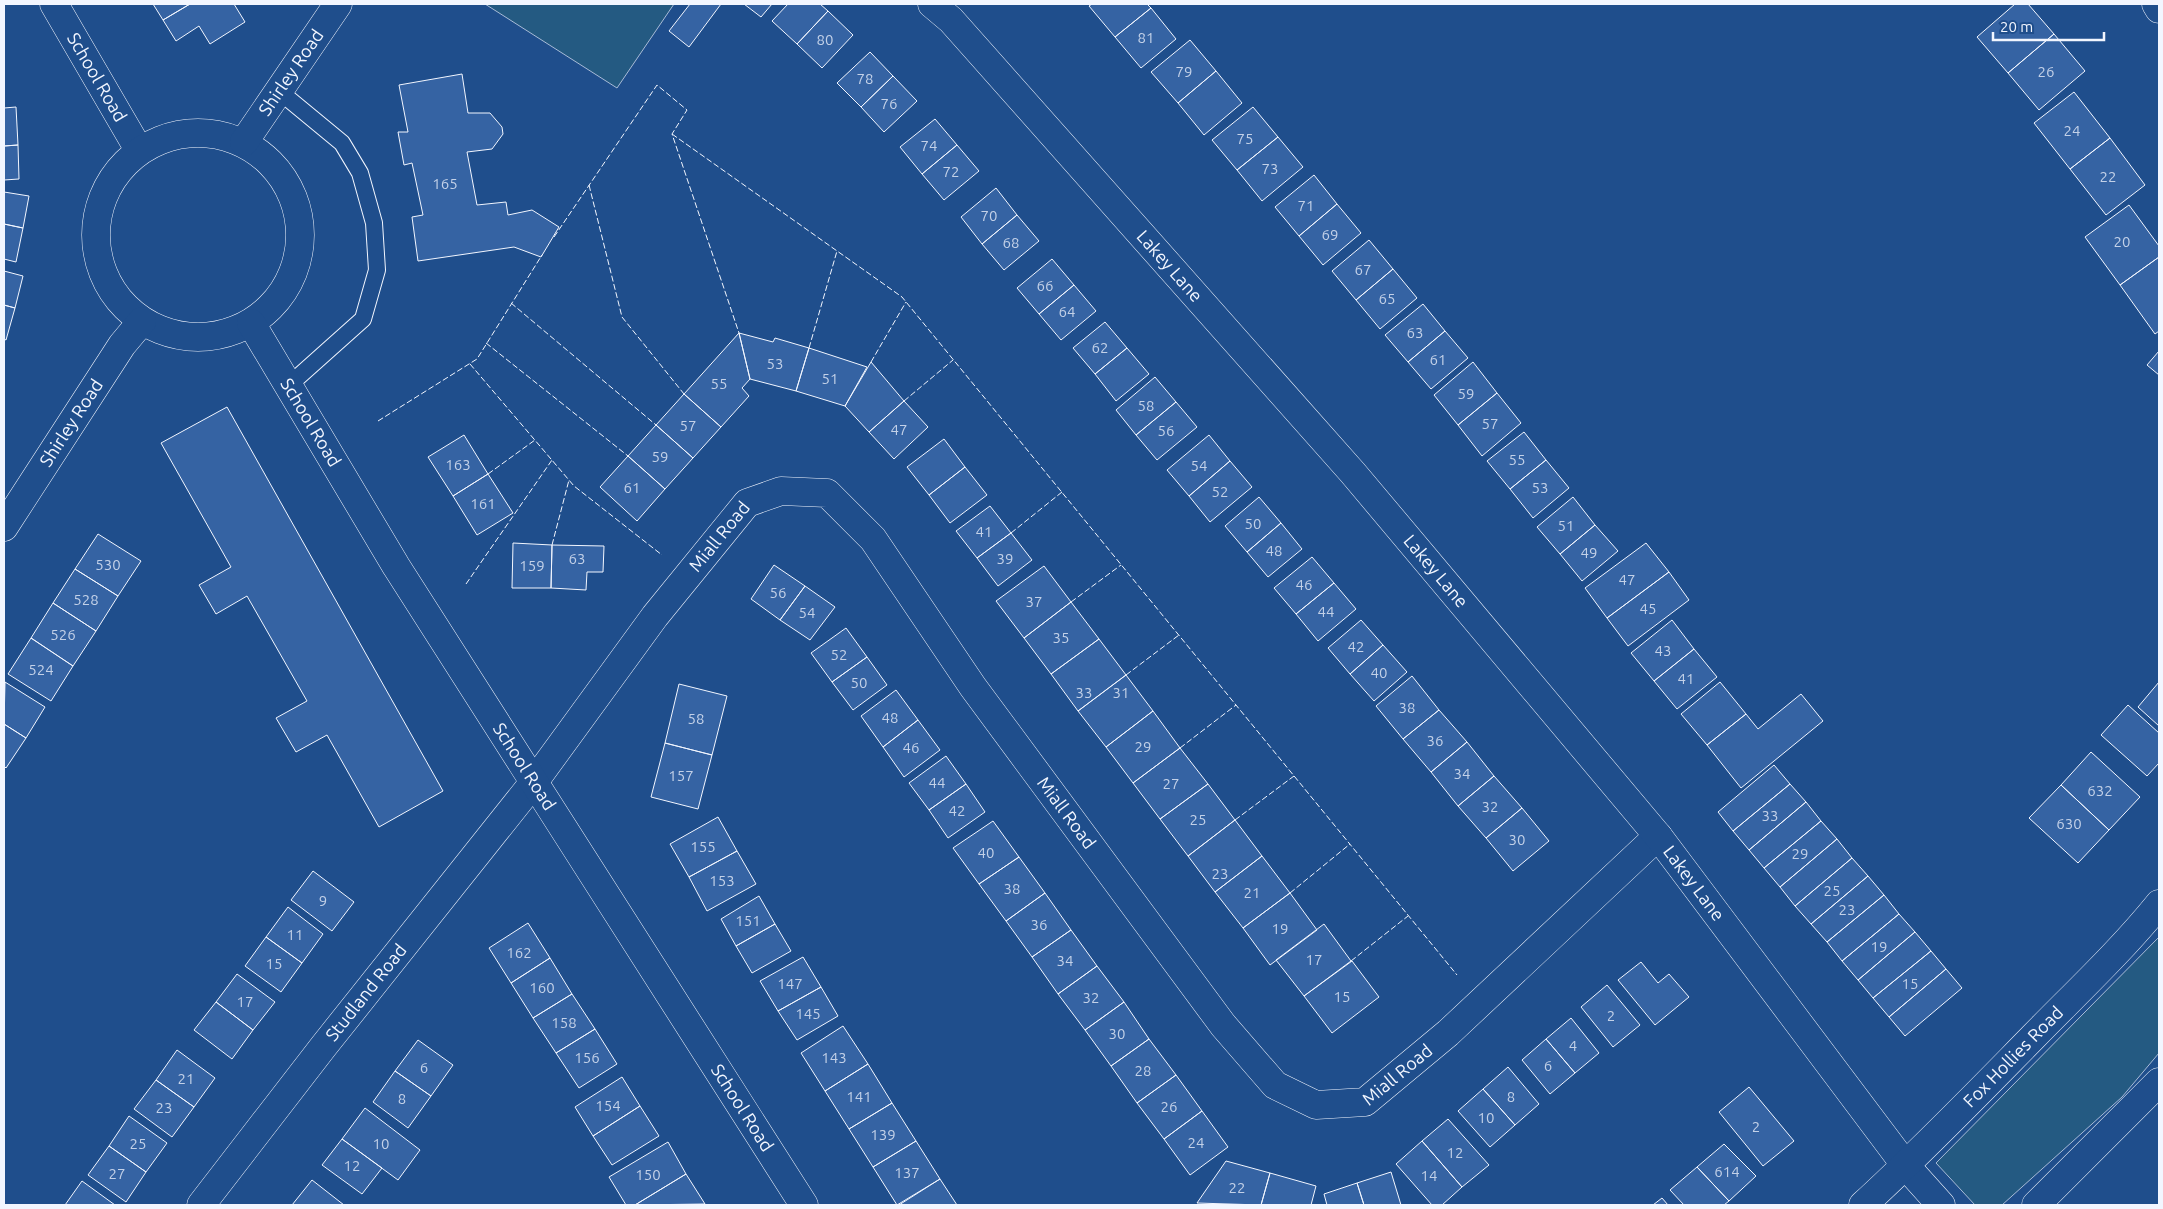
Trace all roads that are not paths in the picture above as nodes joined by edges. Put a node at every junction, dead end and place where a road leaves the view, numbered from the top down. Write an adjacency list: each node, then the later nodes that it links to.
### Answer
1 (54, 4): 8 (street, School Road)
2 (338, 4): 6 (street, Shirley Road)
3 (932, 4): 14 (street, Lakey Lane)
4 (2156, 4): 5 (street)
5 (2159, 9)
6 (279, 91): 7 (street, Shirley Road); 11 (lane)
7 (244, 142): 8 (street); 10 (street)
8 (139, 150): 9 (street)
9 (142, 321): 10 (street); 12 (street, Shirley Road)
10 (251, 324): 11 (street, School Road)
11 (288, 386): 13 (street, School Road)
12 (4, 526)
13 (534, 782): 14 (street, Miall Road); 18 (street, Studland Road); 19 (street, School Road)
14 (1658, 836): 17 (street, Lakey Lane)
15 (2159, 904): 17 (street, Fox Hollies Road)
16 (2159, 1082): 22 (street)
17 (1906, 1166): 20 (street, Fox Hollies Road); 21 (street, Lakey Lane)
18 (200, 1205)
19 (804, 1205)
20 (1863, 1205)
21 (1941, 1205)
22 (2036, 1205)

